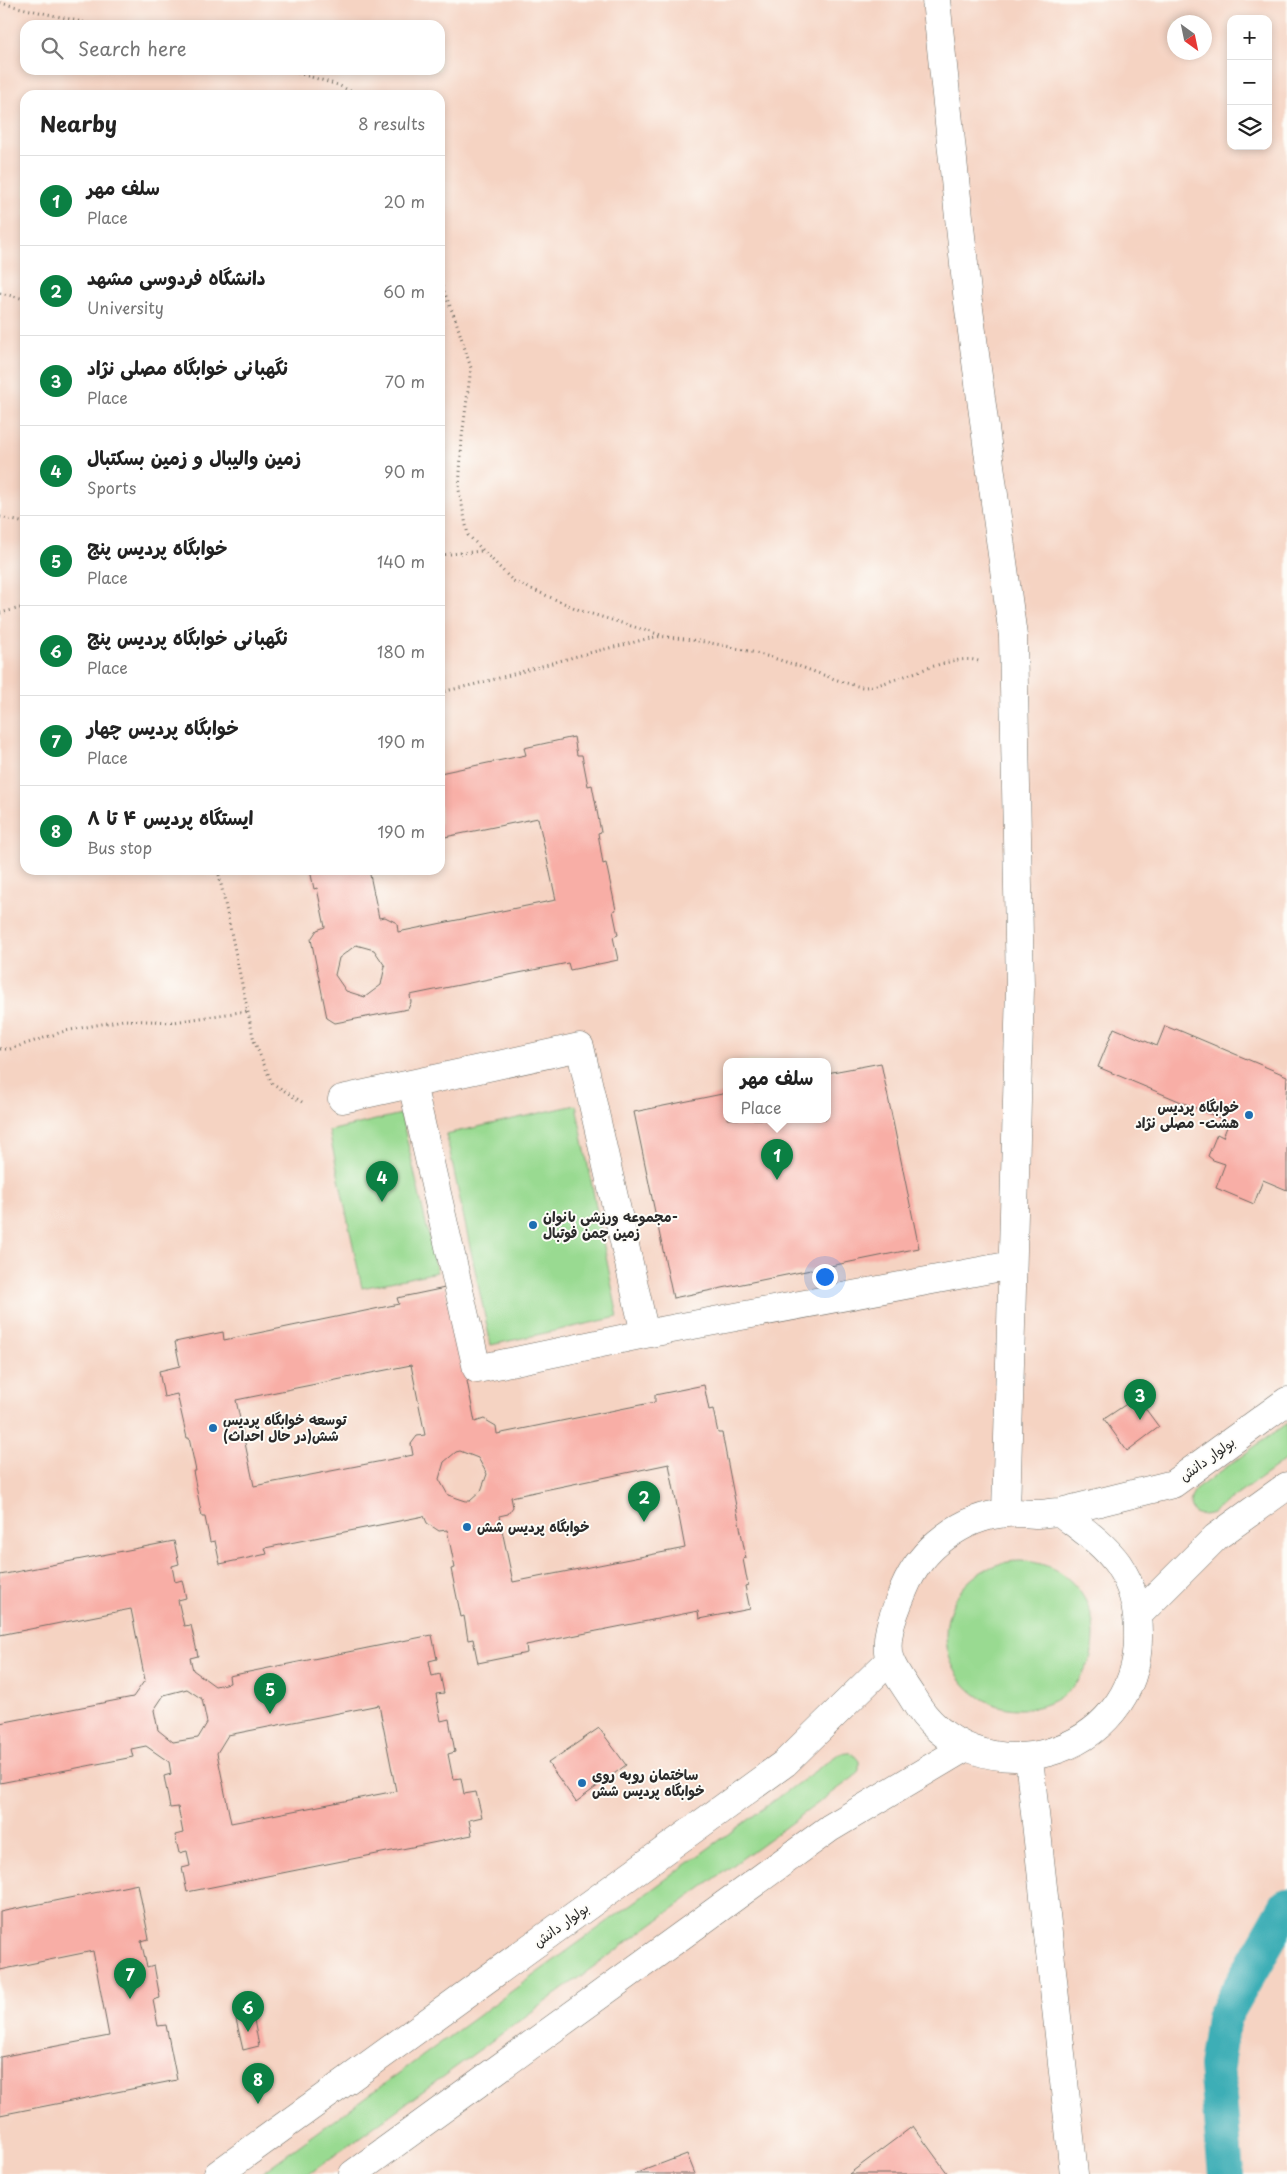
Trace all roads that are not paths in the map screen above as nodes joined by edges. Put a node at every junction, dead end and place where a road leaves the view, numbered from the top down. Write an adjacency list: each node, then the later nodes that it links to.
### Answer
1 (936, 0): 4 (lane)
2 (412, 1084): 3 (lane); 5 (lane); 5 (lane)
3 (342, 1099)
4 (1012, 1266): 5 (lane); 9 (lane)
5 (645, 1334)
6 (1287, 1401): 8 (lane, بولوار دانش)
7 (1287, 1486): 10 (lane)
8 (1060, 1512): 9 (lane, بولوار دانش); 10 (lane)
9 (1006, 1513): 11 (lane, بولوار دانش)
10 (1138, 1615): 13 (lane)
11 (890, 1660): 12 (lane); 14 (lane, بولوار دانش)
12 (966, 1747): 13 (lane); 15 (lane)
13 (1029, 1758): 16 (lane)
14 (218, 2174)
15 (353, 2174)
16 (1074, 2174)

